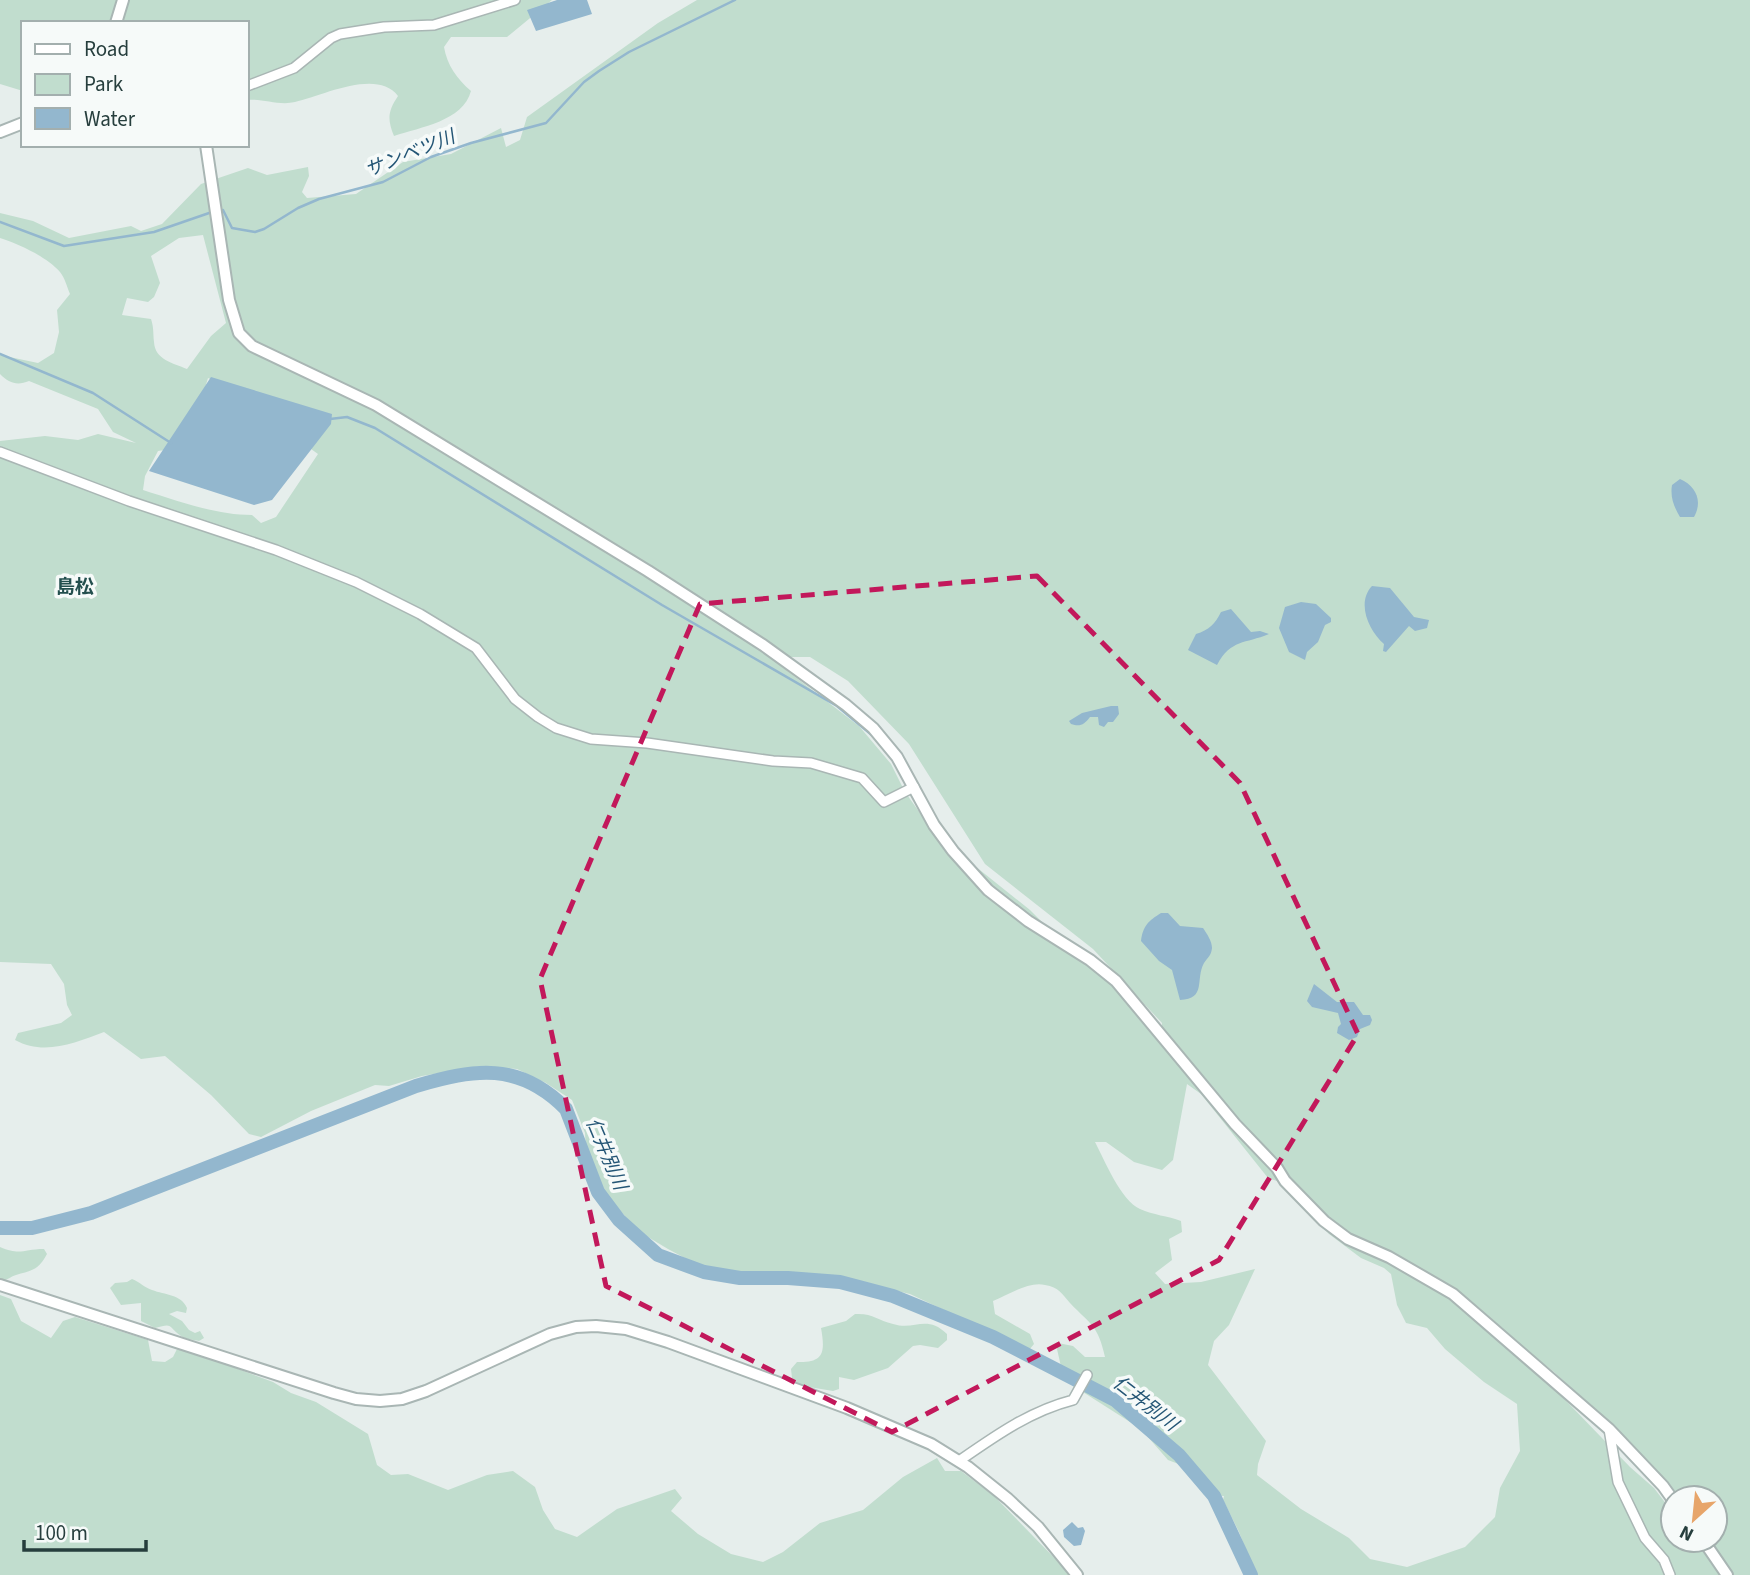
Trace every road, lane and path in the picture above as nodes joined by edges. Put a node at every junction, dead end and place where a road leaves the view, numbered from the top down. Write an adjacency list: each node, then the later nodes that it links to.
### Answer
1 (123, 0): 3 (street)
2 (515, 0): 4 (street)
3 (117, 21)
4 (248, 86)
5 (21, 124): 6 (street)
6 (0, 132)
7 (206, 147): 9 (street)
8 (0, 452): 9 (street)
9 (914, 787): 12 (street)
10 (0, 1285): 13 (street)
11 (1087, 1375): 13 (street)
12 (1609, 1429): 14 (street); 17 (street)
13 (959, 1461): 16 (street)
14 (1661, 1484)
15 (1713, 1554): 18 (street)
16 (1077, 1575)
17 (1670, 1575)
18 (1727, 1575)

